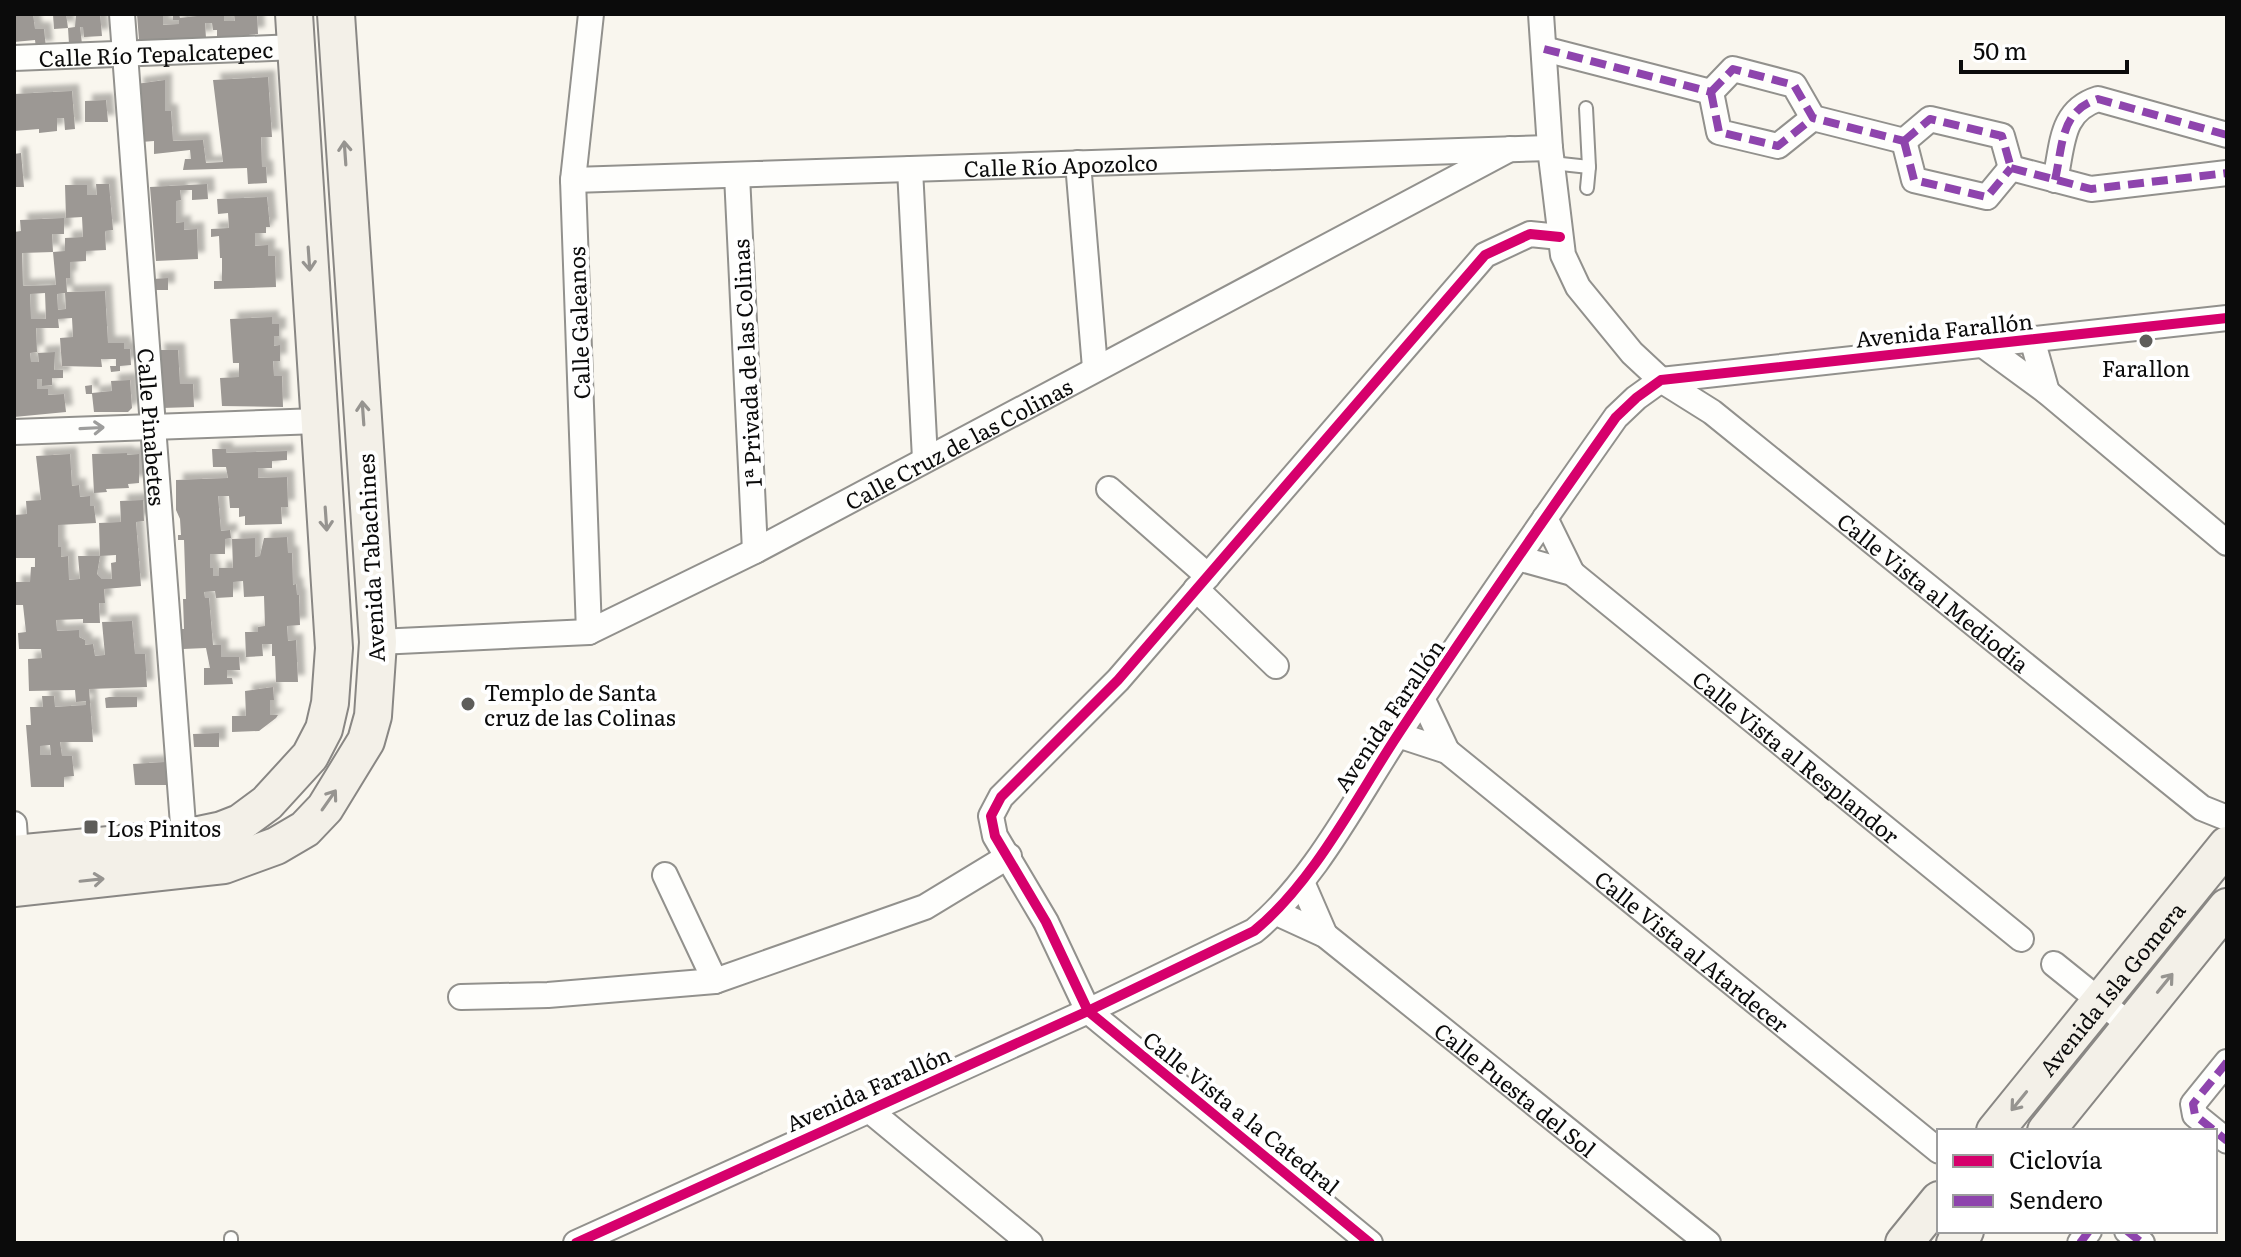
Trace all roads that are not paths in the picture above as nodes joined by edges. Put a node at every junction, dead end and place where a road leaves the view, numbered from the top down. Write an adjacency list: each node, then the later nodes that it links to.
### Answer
1 (122, 14): 7 (street, Calle Pinabetes)
2 (336, 14): 44 (street, Avenida Tabachines, one-way to 2)
3 (591, 14): 22 (street, Calle Galeanos)
4 (1541, 14): 6 (street, Calle Vista al Mediodía)
5 (295, 30): 7 (street, Calle Río Tepalcatepec); 32 (street, Avenida Tabachines, one-way to 32)
6 (1544, 49): 9 (street); 15 (street, Calle Vista al Mediodía)
7 (126, 54): 8 (street, Calle Río Tepalcatepec); 33 (street, Calle Pinabetes)
8 (14, 58)
9 (1711, 92): 11 (street); 11 (street)
10 (1586, 108): 17 (lane)
11 (1813, 118): 13 (street)
12 (2227, 135): 23 (street)
13 (1904, 141): 18 (street); 18 (street)
14 (1510, 149): 15 (street, Calle Río Apozolco); 16 (street, Calle Río Apozolco); 29 (street, Calle Cruz de las Colinas)
15 (1551, 155): 17 (lane); 25 (street, Calle Vista al Mediodía)
16 (1078, 163): 19 (street, Calle Río Apozolco); 29 (street)
17 (1589, 167): 24 (lane)
18 (2011, 168): 23 (street)
19 (910, 169): 21 (street, Calle Río Apozolco); 35 (street)
20 (2227, 173): 23 (street)
21 (737, 175): 22 (street, Calle Río Apozolco); 39 (street, 1ª Privada de las Colinas)
22 (573, 180): 43 (street, Calle Galeanos)
23 (2055, 180)
24 (1587, 188)
25 (1560, 237): 30 (street, Calle Vista al Mediodía); 42 (street)
26 (2227, 318): 27 (street, Avenida Farallón)
27 (2032, 339): 28 (street, Avenida Farallón); 31 (street)
28 (1983, 345): 30 (street, Avenida Farallón); 31 (street)
29 (1095, 368): 35 (street, Calle Cruz de las Colinas)
30 (1661, 380): 37 (street, Avenida Farallón); 50 (street, Calle Vista al Mediodía)
31 (2047, 392): 38 (street)
32 (319, 421): 33 (street); 49 (street, Avenida Tabachines, one-way to 49)
33 (151, 425): 34 (street, one-way to 33); 49 (street, Calle Pinabetes)
34 (14, 432)
35 (925, 459): 39 (street, Calle Cruz de las Colinas)
36 (1109, 489): 42 (street)
37 (1545, 518): 40 (street, Avenida Farallón); 41 (street, Calle Vista al Resplandor)
38 (2227, 543)
39 (755, 551): 43 (street, Calle Cruz de las Colinas)
40 (1518, 558): 41 (street, Calle Vista al Resplandor); 46 (street, Avenida Farallón)
41 (1572, 573): 58 (street, Calle Vista al Resplandor)
42 (1202, 582): 45 (street); 52 (street)
43 (589, 632): 44 (street, Calle Cruz de las Colinas)
44 (378, 642): 51 (street, Avenida Tabachines, one-way to 44)
45 (1276, 666)
46 (1422, 698): 47 (street, Avenida Farallón); 48 (street, Calle Vista al Atardecer)
47 (1398, 735): 48 (street, Calle Vista al Atardecer); 54 (street, Avenida Farallón)
48 (1447, 751): 70 (street, Calle Vista al Atardecer)
49 (184, 838): 51 (street, Avenida Tabachines)
50 (2226, 841): 62 (street, Avenida Isla Gomera)
51 (15, 855)
52 (1009, 856): 60 (street); 63 (street)
53 (665, 875): 60 (street)
54 (1302, 882): 56 (street, Avenida Farallón); 57 (street, Calle Puesta del Sol)
55 (2227, 907): 64 (street, Avenida Isla Gomera, one-way to 55)
56 (1277, 913): 57 (street, Calle Puesta del Sol); 63 (street, Avenida Farallón)
57 (1325, 935): 75 (street, Calle Puesta del Sol)
58 (2021, 939)
59 (2054, 964): 62 (street)
60 (715, 981): 61 (street)
61 (461, 997)
62 (2100, 1001): 64 (street); 67 (street, Avenida Isla Gomera, one-way to 67)
63 (1088, 1011): 66 (street, Avenida Farallón); 74 (street, Calle Vista a la Catedral)
64 (2131, 1026): 68 (street, Avenida Isla Gomera)
65 (2227, 1062): 69 (street)
66 (869, 1110): 72 (street, Avenida Farallón); 73 (street)
67 (1997, 1129)
68 (2048, 1129)
69 (2212, 1129)
70 (1937, 1149)
71 (1937, 1202): 76 (street)
72 (576, 1243)
73 (1030, 1243)
74 (1370, 1243)
75 (1708, 1243)
76 (1904, 1243)

